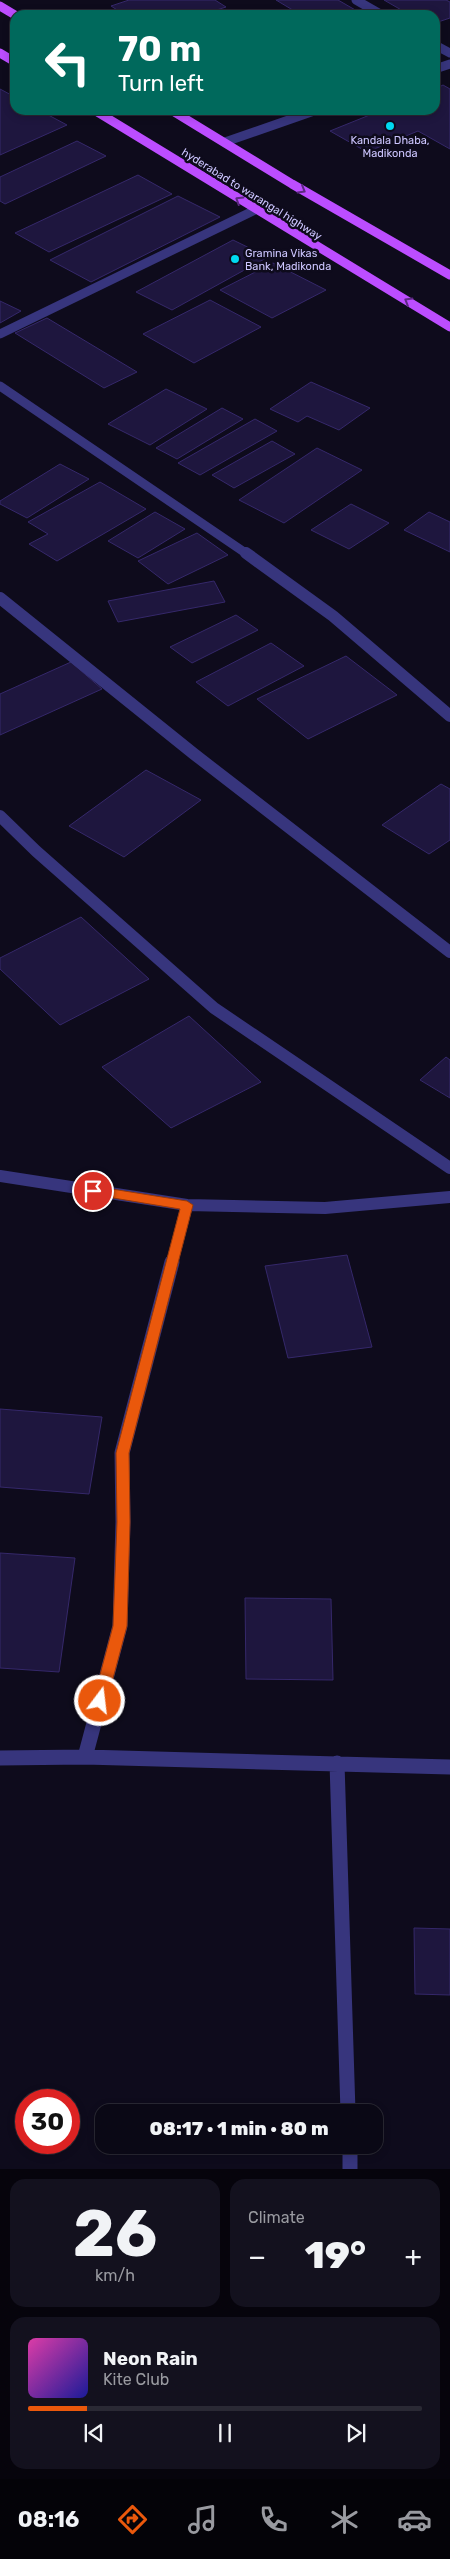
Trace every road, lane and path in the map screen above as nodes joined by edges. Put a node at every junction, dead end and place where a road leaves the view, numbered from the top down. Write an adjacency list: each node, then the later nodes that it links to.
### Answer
1 (356, 0): 2 (street)
2 (373, 10)
3 (102, 115): 7 (main road, hyderabad to warangal highway, one-way to 3)
4 (179, 115): 6 (main road)
5 (303, 115): 6 (street)
6 (225, 142): 8 (main road, one-way to 8)
7 (255, 210): 9 (main road, hyderabad to warangal highway, one-way to 7); 10 (street)
8 (450, 275)
9 (450, 326)
10 (0, 334)
11 (0, 386): 13 (street)
12 (0, 598): 15 (street)
13 (450, 716)
14 (0, 816): 16 (street)
15 (450, 952)
16 (450, 1168)
17 (0, 1176): 19 (street)
18 (450, 1198): 19 (street)
19 (187, 1205): 20 (street)
20 (85, 1757): 21 (street); 22 (street)
21 (0, 1758)
22 (337, 1763): 23 (street); 24 (street)
23 (450, 1767)
24 (348, 2104)
25 (350, 2154): 26 (street)
26 (350, 2169)

